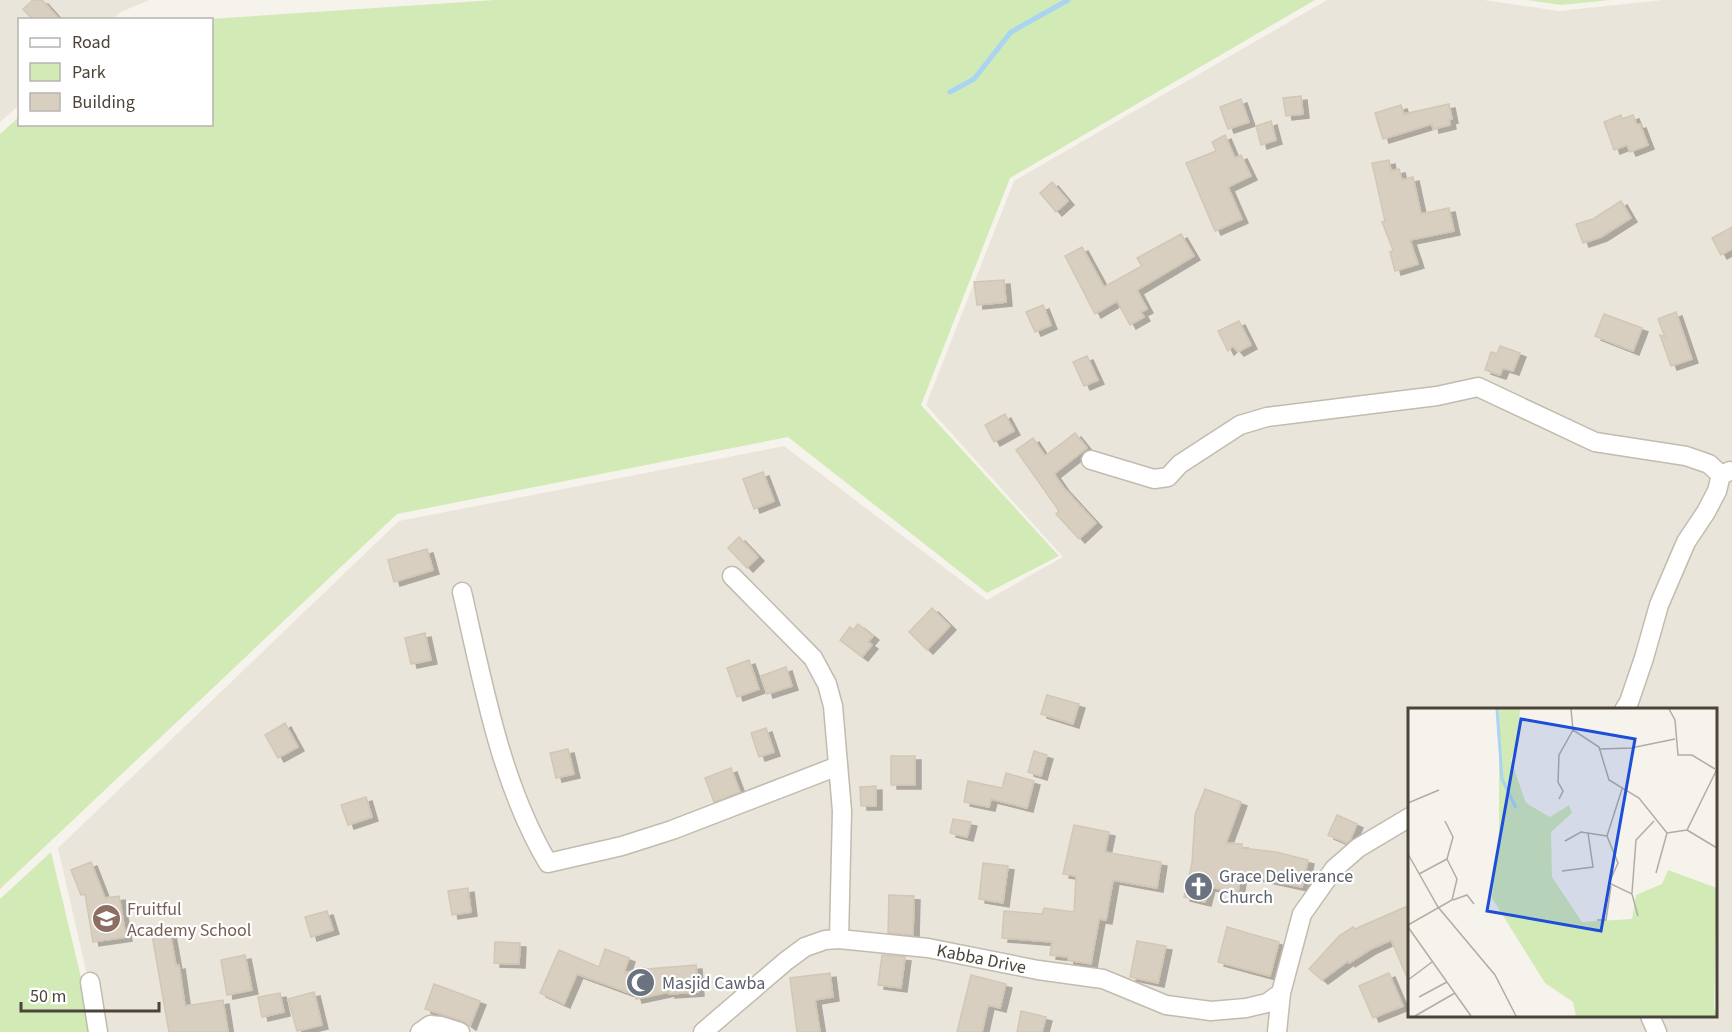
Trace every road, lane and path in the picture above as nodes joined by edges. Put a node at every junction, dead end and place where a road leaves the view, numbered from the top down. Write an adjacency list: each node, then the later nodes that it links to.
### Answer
1 (1091, 460): 2 (street)
2 (1727, 473): 5 (street)
3 (732, 576): 6 (street)
4 (462, 592): 6 (street)
5 (1625, 708)
6 (838, 766): 8 (street)
7 (1408, 818): 10 (street)
8 (839, 939): 10 (street, Kabba Drive); 15 (street, Kabba Drive)
9 (90, 982): 12 (street)
10 (1281, 993): 16 (street)
11 (1650, 1017): 17 (street)
12 (98, 1032)
13 (420, 1032): 14 (street)
14 (460, 1032)
15 (703, 1032)
16 (1276, 1032)
17 (1657, 1032)

